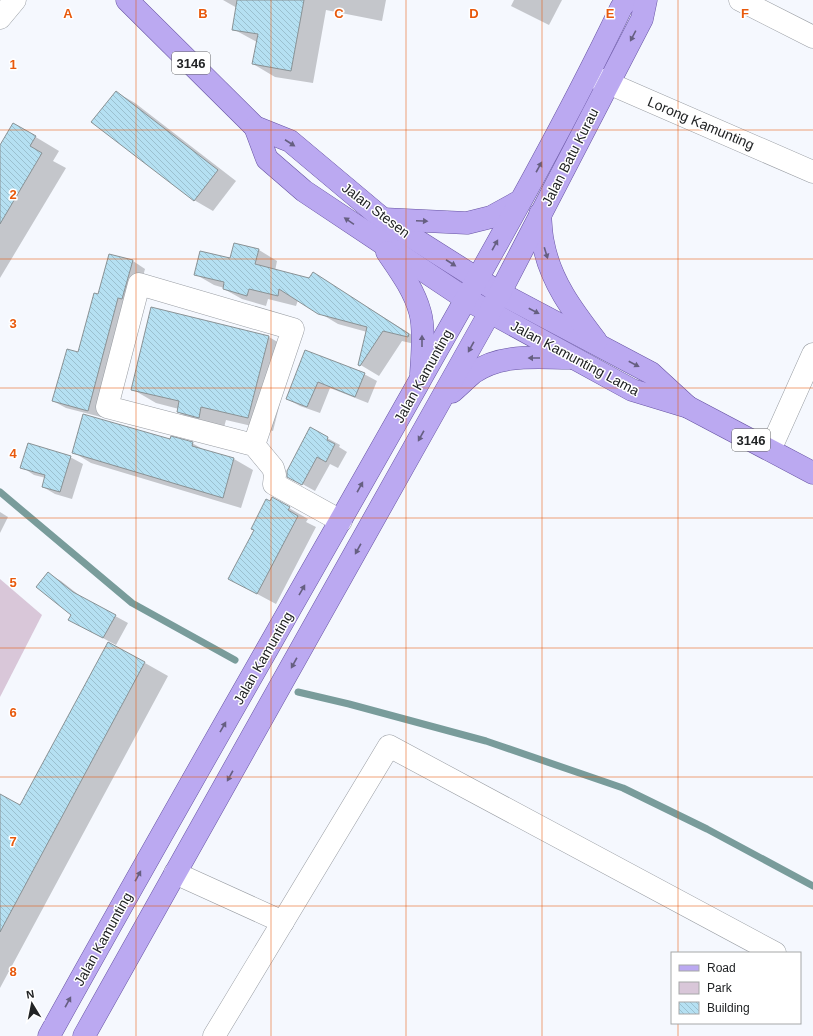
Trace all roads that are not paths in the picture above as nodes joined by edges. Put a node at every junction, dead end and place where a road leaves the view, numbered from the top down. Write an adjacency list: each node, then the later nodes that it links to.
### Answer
1 (15, 0): 6 (street)
2 (127, 0): 10 (main road, Jalan Stesen / 3146)
3 (627, 0): 8 (main road, Jalan Batu Kurau)
4 (646, 0): 9 (main road, Jalan Batu Kurau, one-way to 9)
5 (740, 0): 7 (street)
6 (0, 18)
7 (813, 37)
8 (589, 74): 9 (street, Lorong Kamunting); 12 (main road, Jalan Batu Kurau, one-way to 8)
9 (608, 83): 11 (street, Lorong Kamunting); 13 (main road, Jalan Batu Kurau)
10 (255, 127): 14 (main road, Jalan Stesen / 3146, one-way to 14); 15 (main road, Jalan Stesen / 3146, one-way to 10)
11 (813, 172)
12 (520, 201): 14 (main road, one-way to 12); 16 (main road, Jalan Batu Kurau, one-way to 12)
13 (540, 214): 17 (main road, Jalan Batu Kurau); 20 (main road, one-way to 20)
14 (383, 219): 16 (main road, Jalan Stesen / 3146, one-way to 16)
15 (382, 243): 18 (main road, Jalan Stesen / 3146); 23 (main road, one-way to 15)
16 (477, 279): 17 (main road, Jalan Stesen / 3146); 18 (main road, Jalan Kamunting)
17 (500, 293): 19 (main road, Jalan Batu Kurau); 20 (main road, Jalan Kamunting Lama / 3146, one-way to 20)
18 (466, 299): 19 (main road, Jalan Kamunting Lama / 3146); 23 (main road, Jalan Kamunting)
19 (490, 312): 22 (main road, Jalan Kamunting Lama / 3146); 24 (main road, Jalan Kamunting, one-way to 24)
20 (600, 346): 25 (main road, Jalan Kamunting Lama / 3146, one-way to 25)
21 (813, 354): 27 (street)
22 (573, 358): 24 (main road, one-way to 24); 25 (main road, Jalan Kamunting Lama / 3146)
23 (421, 380): 29 (main road, Jalan Kamunting, one-way to 23)
24 (440, 402): 30 (main road, Jalan Kamunting, one-way to 30)
25 (688, 407): 27 (main road, Jalan Kamunting Lama / 3146)
26 (254, 445): 26 (street); 29 (street)
27 (770, 450): 28 (main road, Jalan Kamunting Lama / 3146)
28 (813, 473)
29 (341, 521): 33 (main road, Jalan Kamunting, one-way to 29)
30 (175, 873): 31 (street); 34 (main road, Jalan Kamunting)
31 (282, 922): 32 (street); 35 (street)
32 (773, 952)
33 (49, 1036)
34 (84, 1036)
35 (214, 1036)

